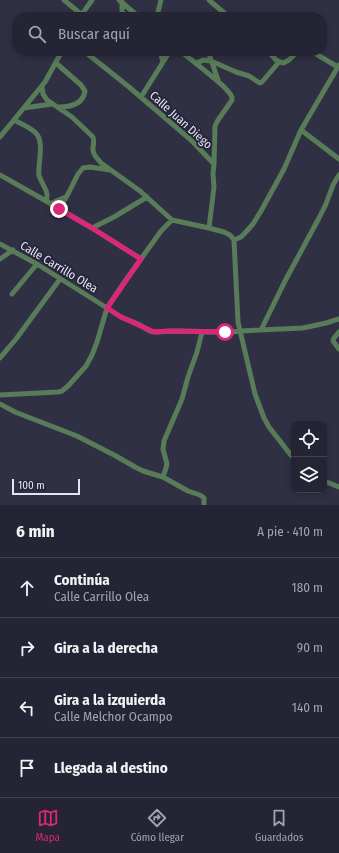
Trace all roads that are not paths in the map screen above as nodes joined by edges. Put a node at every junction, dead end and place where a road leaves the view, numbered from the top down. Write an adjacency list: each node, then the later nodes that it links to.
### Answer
1 (64, 0): 6 (street)
2 (92, 0): 7 (street)
3 (161, 0): 10 (street)
4 (209, 0): 11 (street)
5 (120, 1): 8 (street); 9 (street)
6 (77, 12)
7 (84, 12)
8 (123, 12)
9 (133, 12)
10 (158, 12)
11 (223, 12)
12 (60, 56): 24 (street)
13 (90, 56): 29 (street, Calle Juan Diego)
14 (161, 56): 22 (street)
15 (167, 56): 22 (street)
16 (187, 56): 25 (street)
17 (210, 56): 21 (street)
18 (273, 56): 23 (street)
19 (293, 56): 23 (street)
20 (319, 56): 26 (street)
21 (211, 61): 23 (street); 25 (street); 27 (street)
22 (163, 62): 29 (street)
23 (279, 62)
24 (56, 63): 28 (street); 31 (street)
25 (197, 63): 27 (street)
26 (338, 66): 34 (street)
27 (219, 82): 39 (street)
28 (42, 86): 30 (street); 32 (street)
29 (140, 97): 39 (street, Calle Juan Diego)
30 (52, 104): 31 (street); 32 (street)
31 (58, 107): 40 (street)
32 (24, 108): 33 (street)
33 (14, 120): 35 (street); 45 (street)
34 (301, 130): 36 (street); 37 (street)
35 (0, 137)
36 (310, 138): 37 (street); 38 (street)
37 (296, 139): 51 (street)
38 (339, 159)
39 (214, 164): 50 (street, Calle Juan Diego)
40 (111, 170): 43 (street); 44 (street)
41 (0, 175): 45 (street)
42 (339, 175): 61 (street)
43 (66, 197): 46 (street); 47 (street)
44 (147, 198): 48 (street); 49 (street)
45 (46, 201): 46 (street)
46 (51, 204): 47 (street)
47 (59, 209): 49 (street)
48 (172, 220): 50 (street); 55 (street)
49 (92, 228): 55 (street)
50 (209, 228): 51 (street)
51 (234, 240): 62 (street)
52 (0, 244): 53 (street, Calle Carrillo Olea)
53 (12, 250): 54 (street); 56 (street, Calle Carrillo Olea)
54 (0, 259)
55 (141, 259): 59 (street)
56 (37, 264): 57 (street, Calle Carrillo Olea); 58 (street)
57 (60, 279): 59 (street, Calle Carrillo Olea); 66 (street)
58 (12, 294)
59 (107, 308): 63 (street, Calle Carrillo Olea); 67 (street)
60 (338, 321): 61 (street, Calle Carrillo Olea)
61 (261, 330): 62 (street, Calle Carrillo Olea)
62 (240, 331): 63 (street, Calle Carrillo Olea); 69 (street)
63 (202, 332): 70 (street)
64 (339, 332): 65 (street)
65 (339, 349)
66 (0, 358)
67 (0, 395)
68 (0, 404): 70 (street)
69 (292, 457)
70 (163, 477): 73 (street)
71 (327, 482): 72 (street)
72 (339, 486)
73 (204, 505)

